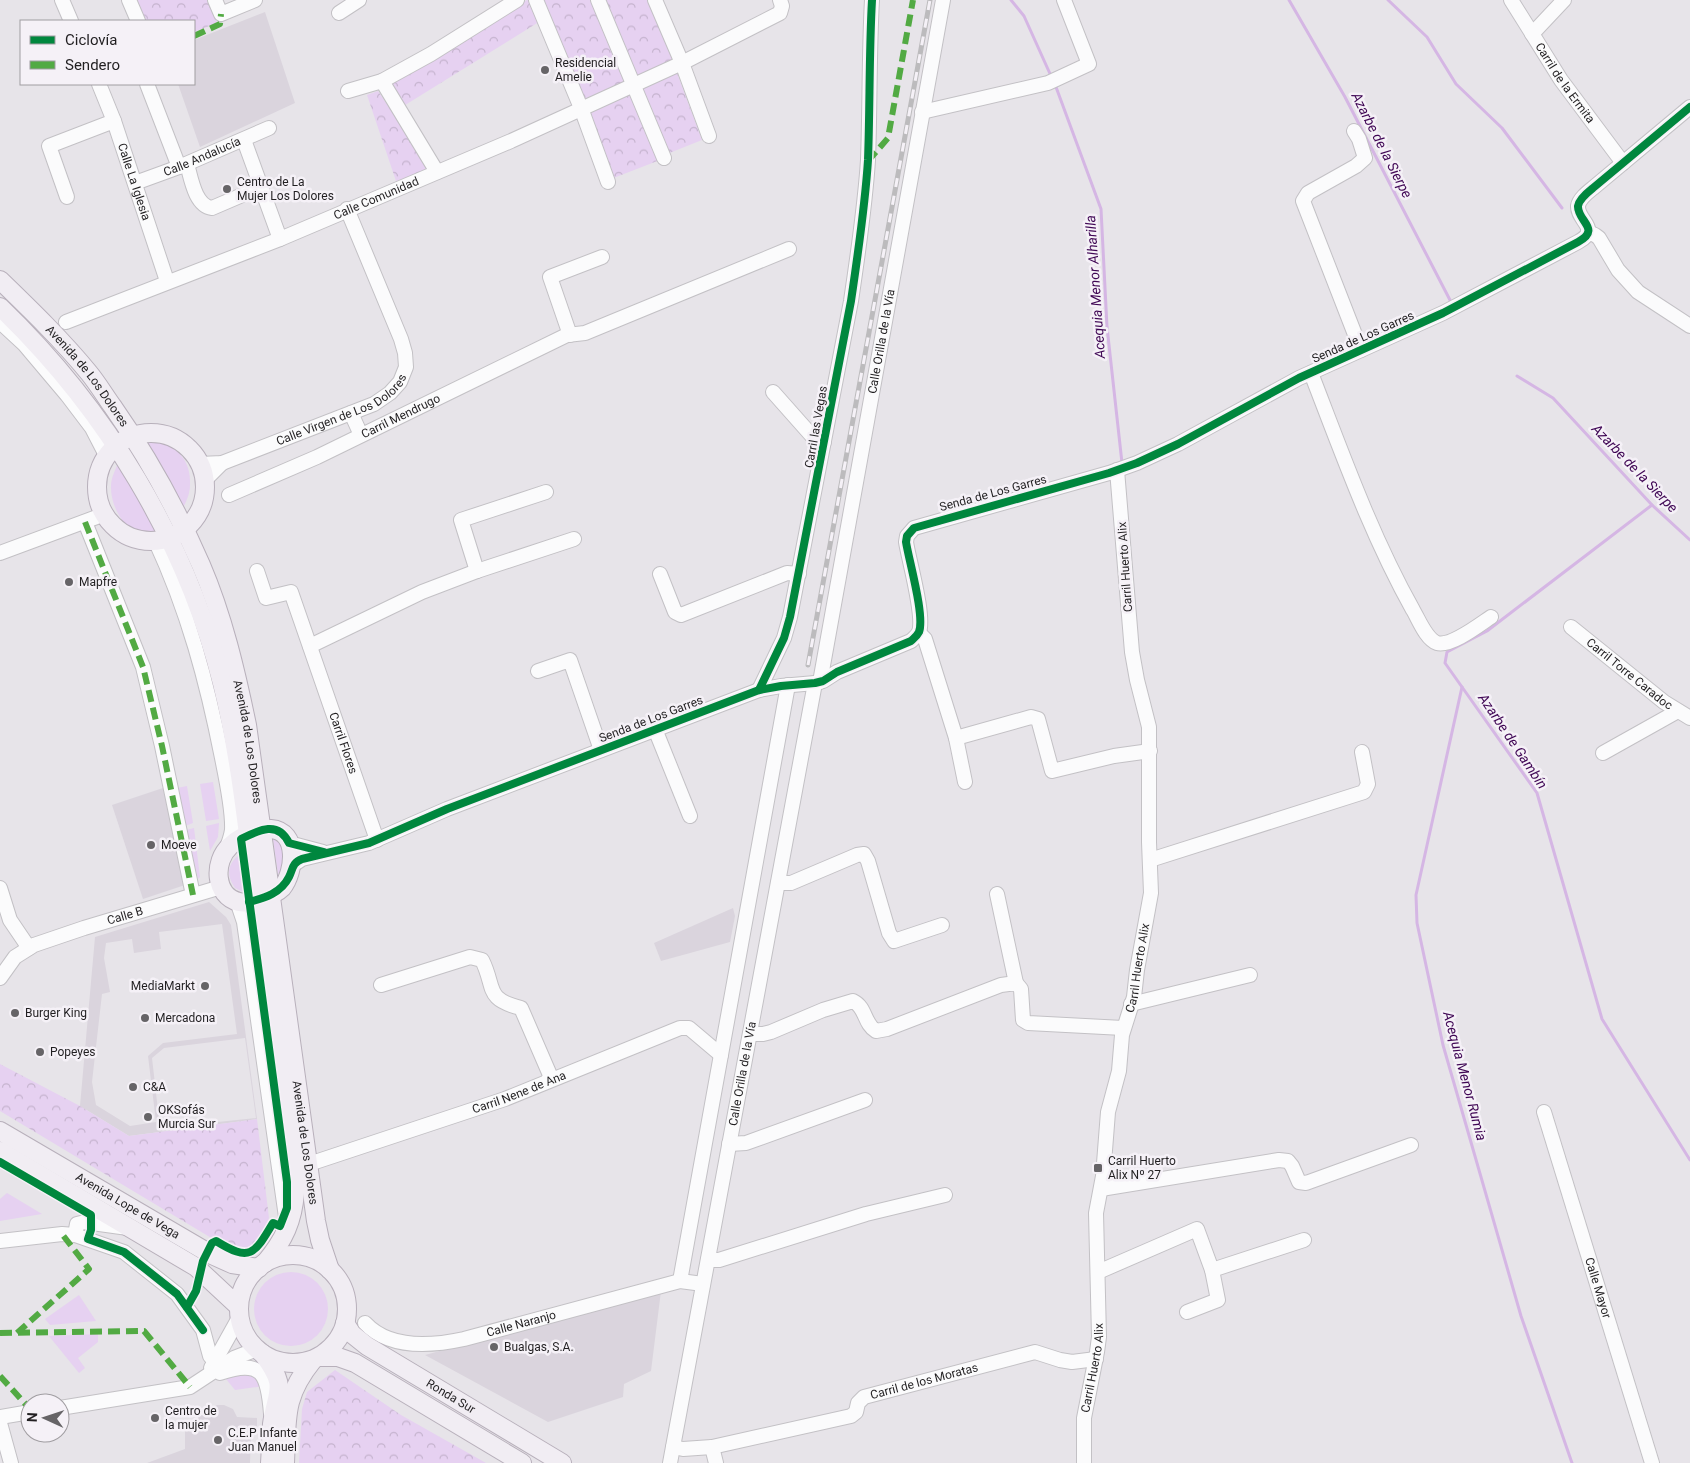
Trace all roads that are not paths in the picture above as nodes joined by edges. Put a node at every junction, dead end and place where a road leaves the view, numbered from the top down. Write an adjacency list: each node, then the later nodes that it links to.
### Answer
1 (62, 0): 17 (street)
2 (129, 0): 18 (street)
3 (215, 0): 4 (street)
4 (255, 0)
5 (358, 0): 16 (street)
6 (517, 0): 21 (street)
7 (536, 0): 27 (street)
8 (598, 0): 22 (street)
9 (655, 0): 20 (street)
10 (780, 0): 20 (street, Calle Comunidad)
11 (872, 0): 60 (street, Carril las Vegas)
12 (943, 0): 28 (street, Calle Orilla de la Vía)
13 (1064, 0): 28 (street)
14 (1511, 0): 19 (street, Carril de la Ermita)
15 (1564, 0): 19 (street)
16 (339, 13)
17 (71, 20)
18 (138, 20)
19 (1532, 34): 35 (street, Carril de la Ermita)
20 (682, 63): 22 (street, Calle Comunidad); 32 (street)
21 (382, 81): 25 (street); 37 (street)
22 (634, 84): 27 (street, Calle Comunidad); 34 (street)
23 (98, 85): 29 (street, Calle La Iglesia)
24 (147, 85): 36 (street)
25 (348, 91)
26 (1690, 107): 35 (street)
27 (581, 108): 37 (street, Calle Comunidad); 38 (street)
28 (922, 112): 81 (street, Calle Orilla de la Vía)
29 (114, 121): 39 (street, Calle La Iglesia); 41 (street)
30 (269, 128): 33 (street, Calle Andalucía)
31 (1354, 130): 54 (street)
32 (709, 136)
33 (244, 140): 36 (street, Calle Andalucía); 40 (street)
34 (664, 158)
35 (1623, 164): 43 (street)
36 (183, 165): 39 (street, Calle Andalucía); 40 (street)
37 (437, 172): 42 (street, Calle Comunidad)
38 (608, 182)
39 (135, 183): 48 (street, Calle La Iglesia)
40 (261, 187): 44 (street)
41 (67, 197)
42 (347, 209): 44 (street, Calle Comunidad); 57 (street, Calle Virgen de Los Dolores)
43 (1588, 232): 52 (street); 54 (street, Senda de Los Garres)
44 (280, 239): 48 (street, Calle Comunidad)
45 (789, 249): 53 (street, Carril Mendrugo)
46 (602, 257): 53 (street)
47 (0, 280): 58 (main road, Avenida de Los Dolores)
48 (167, 282): 51 (street, Calle Comunidad)
49 (0, 307): 61 (main road, Avenida de Los Dolores)
50 (0, 322): 61 (street)
51 (66, 322)
52 (1690, 326)
53 (570, 335): 59 (street, Carril Mendrugo)
54 (1361, 350): 55 (street, Senda de Los Garres)
55 (1311, 373): 62 (street, Senda de Los Garres); 76 (street)
56 (774, 392): 60 (street)
57 (351, 413): 59 (street); 63 (street, Calle Virgen de Los Dolores)
58 (133, 436): 61 (main road); 63 (main road); 68 (main road, Avenida de Los Dolores)
59 (361, 436): 65 (street, Carril Mendrugo)
60 (824, 442): 75 (street, Carril las Vegas)
61 (111, 451): 66 (main road); 69 (main road, Avenida de Los Dolores)
62 (1118, 470): 78 (street, Senda de Los Garres); 89 (street, Carril Huerto Alix)
63 (202, 472): 68 (main road)
64 (546, 492): 73 (street)
65 (229, 495)
66 (105, 514): 67 (street); 69 (main road)
67 (85, 522): 71 (street); 105 (street)
68 (184, 529): 69 (main road); 94 (main road, Avenida de Los Dolores)
69 (162, 539): 94 (main road, Avenida de Los Dolores); 97 (street)
70 (574, 539): 73 (street)
71 (0, 553)
72 (258, 570): 79 (street, Carril Flores)
73 (478, 571): 79 (street)
74 (660, 574): 75 (street)
75 (799, 574): 83 (street, Carril las Vegas)
76 (1491, 617)
77 (1571, 627): 84 (street, Carril Torre Caradoc)
78 (919, 633): 81 (street, Senda de Los Garres); 87 (street)
79 (310, 646): 95 (street, Carril Flores)
80 (538, 671): 88 (street)
81 (818, 683): 82 (street, Senda de Los Garres); 101 (street, Calle Orilla de la Vía)
82 (788, 685): 83 (street, Senda de Los Garres); 117 (street, Calle Orilla de la Vía)
83 (759, 690): 86 (street, Senda de Los Garres)
84 (1678, 710): 85 (street, Carril Torre Caradoc); 91 (street)
85 (1690, 718)
86 (655, 729): 88 (street, Senda de Los Garres); 93 (street)
87 (956, 738): 89 (street); 92 (street)
88 (601, 750): 95 (street, Senda de Los Garres)
89 (1150, 751): 99 (street, Carril Huerto Alix)
90 (1362, 752): 99 (street)
91 (1603, 753)
92 (965, 782)
93 (690, 816)
94 (255, 833): 96 (main road); 97 (main road); 106 (main road, Avenida de Los Dolores)
95 (377, 840): 98 (street, Senda de Los Garres)
96 (289, 843): 98 (street); 100 (main road)
97 (225, 851): 102 (main road)
98 (324, 852): 100 (street)
99 (1150, 860): 114 (street, Carril Huerto Alix)
100 (293, 865): 106 (main road)
101 (778, 883): 108 (street); 116 (street, Calle Orilla de la Vía)
102 (221, 886): 105 (street, Calle B); 107 (main road)
103 (0, 888): 109 (street)
104 (997, 894): 112 (street)
105 (193, 895): 109 (street, Calle B)
106 (264, 897): 107 (main road); 125 (main road, Avenida de Los Dolores); 129 (main road, Avenida de Los Dolores)
107 (237, 902): 129 (street)
108 (942, 925)
109 (29, 948): 111 (street)
110 (1250, 975): 114 (street)
111 (0, 978)
112 (1016, 983): 115 (street); 116 (street)
113 (381, 985): 118 (street)
114 (1131, 1004): 115 (street, Carril Huerto Alix)
115 (1123, 1028): 126 (street, Carril Huerto Alix)
116 (750, 1034): 122 (street, Calle Orilla de la Vía)
117 (721, 1055): 118 (street, Carril Nene de Ana); 138 (street, Calle Orilla de la Vía)
118 (548, 1081): 125 (street, Carril Nene de Ana)
119 (865, 1100): 122 (street)
120 (1544, 1112): 166 (street, Calle Mayor)
121 (0, 1131): 134 (main road, Avenida Lope de Vega)
122 (730, 1144): 133 (street, Calle Orilla de la Vía)
123 (1411, 1145): 126 (street)
124 (0, 1151): 128 (main road, Avenida Lope de Vega)
125 (309, 1164): 135 (main road, Avenida de Los Dolores)
126 (1101, 1189): 137 (street, Carril Huerto Alix)
127 (945, 1195): 133 (street)
128 (131, 1228): 130 (street); 140 (main road, Avenida Lope de Vega)
129 (287, 1229): 134 (main road, Avenida de Los Dolores)
130 (75, 1235): 132 (street); 144 (street)
131 (1304, 1240): 136 (street)
132 (0, 1241)
133 (708, 1260): 139 (street, Calle Orilla de la Vía)
134 (262, 1265): 135 (main road); 140 (main road)
135 (330, 1270): 142 (main road)
136 (1212, 1270): 137 (street); 141 (street)
137 (1098, 1272): 148 (street, Carril Huerto Alix)
138 (680, 1281): 139 (street); 143 (street, Calle Naranjo)
139 (703, 1284): 156 (street, Calle Orilla de la Vía)
140 (240, 1312): 145 (street); 146 (main road)
141 (1187, 1312)
142 (345, 1323): 147 (main road); 162 (main road, Ronda Sur)
143 (365, 1323)
144 (203, 1330): 145 (street); 149 (street)
145 (227, 1338): 149 (street)
146 (260, 1352): 147 (main road); 150 (street); 155 (main road)
147 (316, 1358): 160 (main road); 161 (main road, Ronda Sur)
148 (1096, 1359): 157 (street, Carril de los Moratas); 165 (street, Carril Huerto Alix)
149 (215, 1362): 150 (street)
150 (206, 1378): 151 (street); 155 (street)
151 (70, 1406)
152 (20, 1414): 153 (street)
153 (0, 1417)
154 (0, 1423): 158 (street)
155 (272, 1426): 159 (main road)
156 (673, 1447): 157 (street, Carril de los Moratas); 163 (street, Calle Orilla de la Vía)
157 (712, 1447): 164 (street)
158 (10, 1463)
159 (270, 1463)
160 (285, 1463)
161 (522, 1463)
162 (562, 1463)
163 (670, 1463)
164 (716, 1463)
165 (1084, 1463)
166 (1652, 1463)

